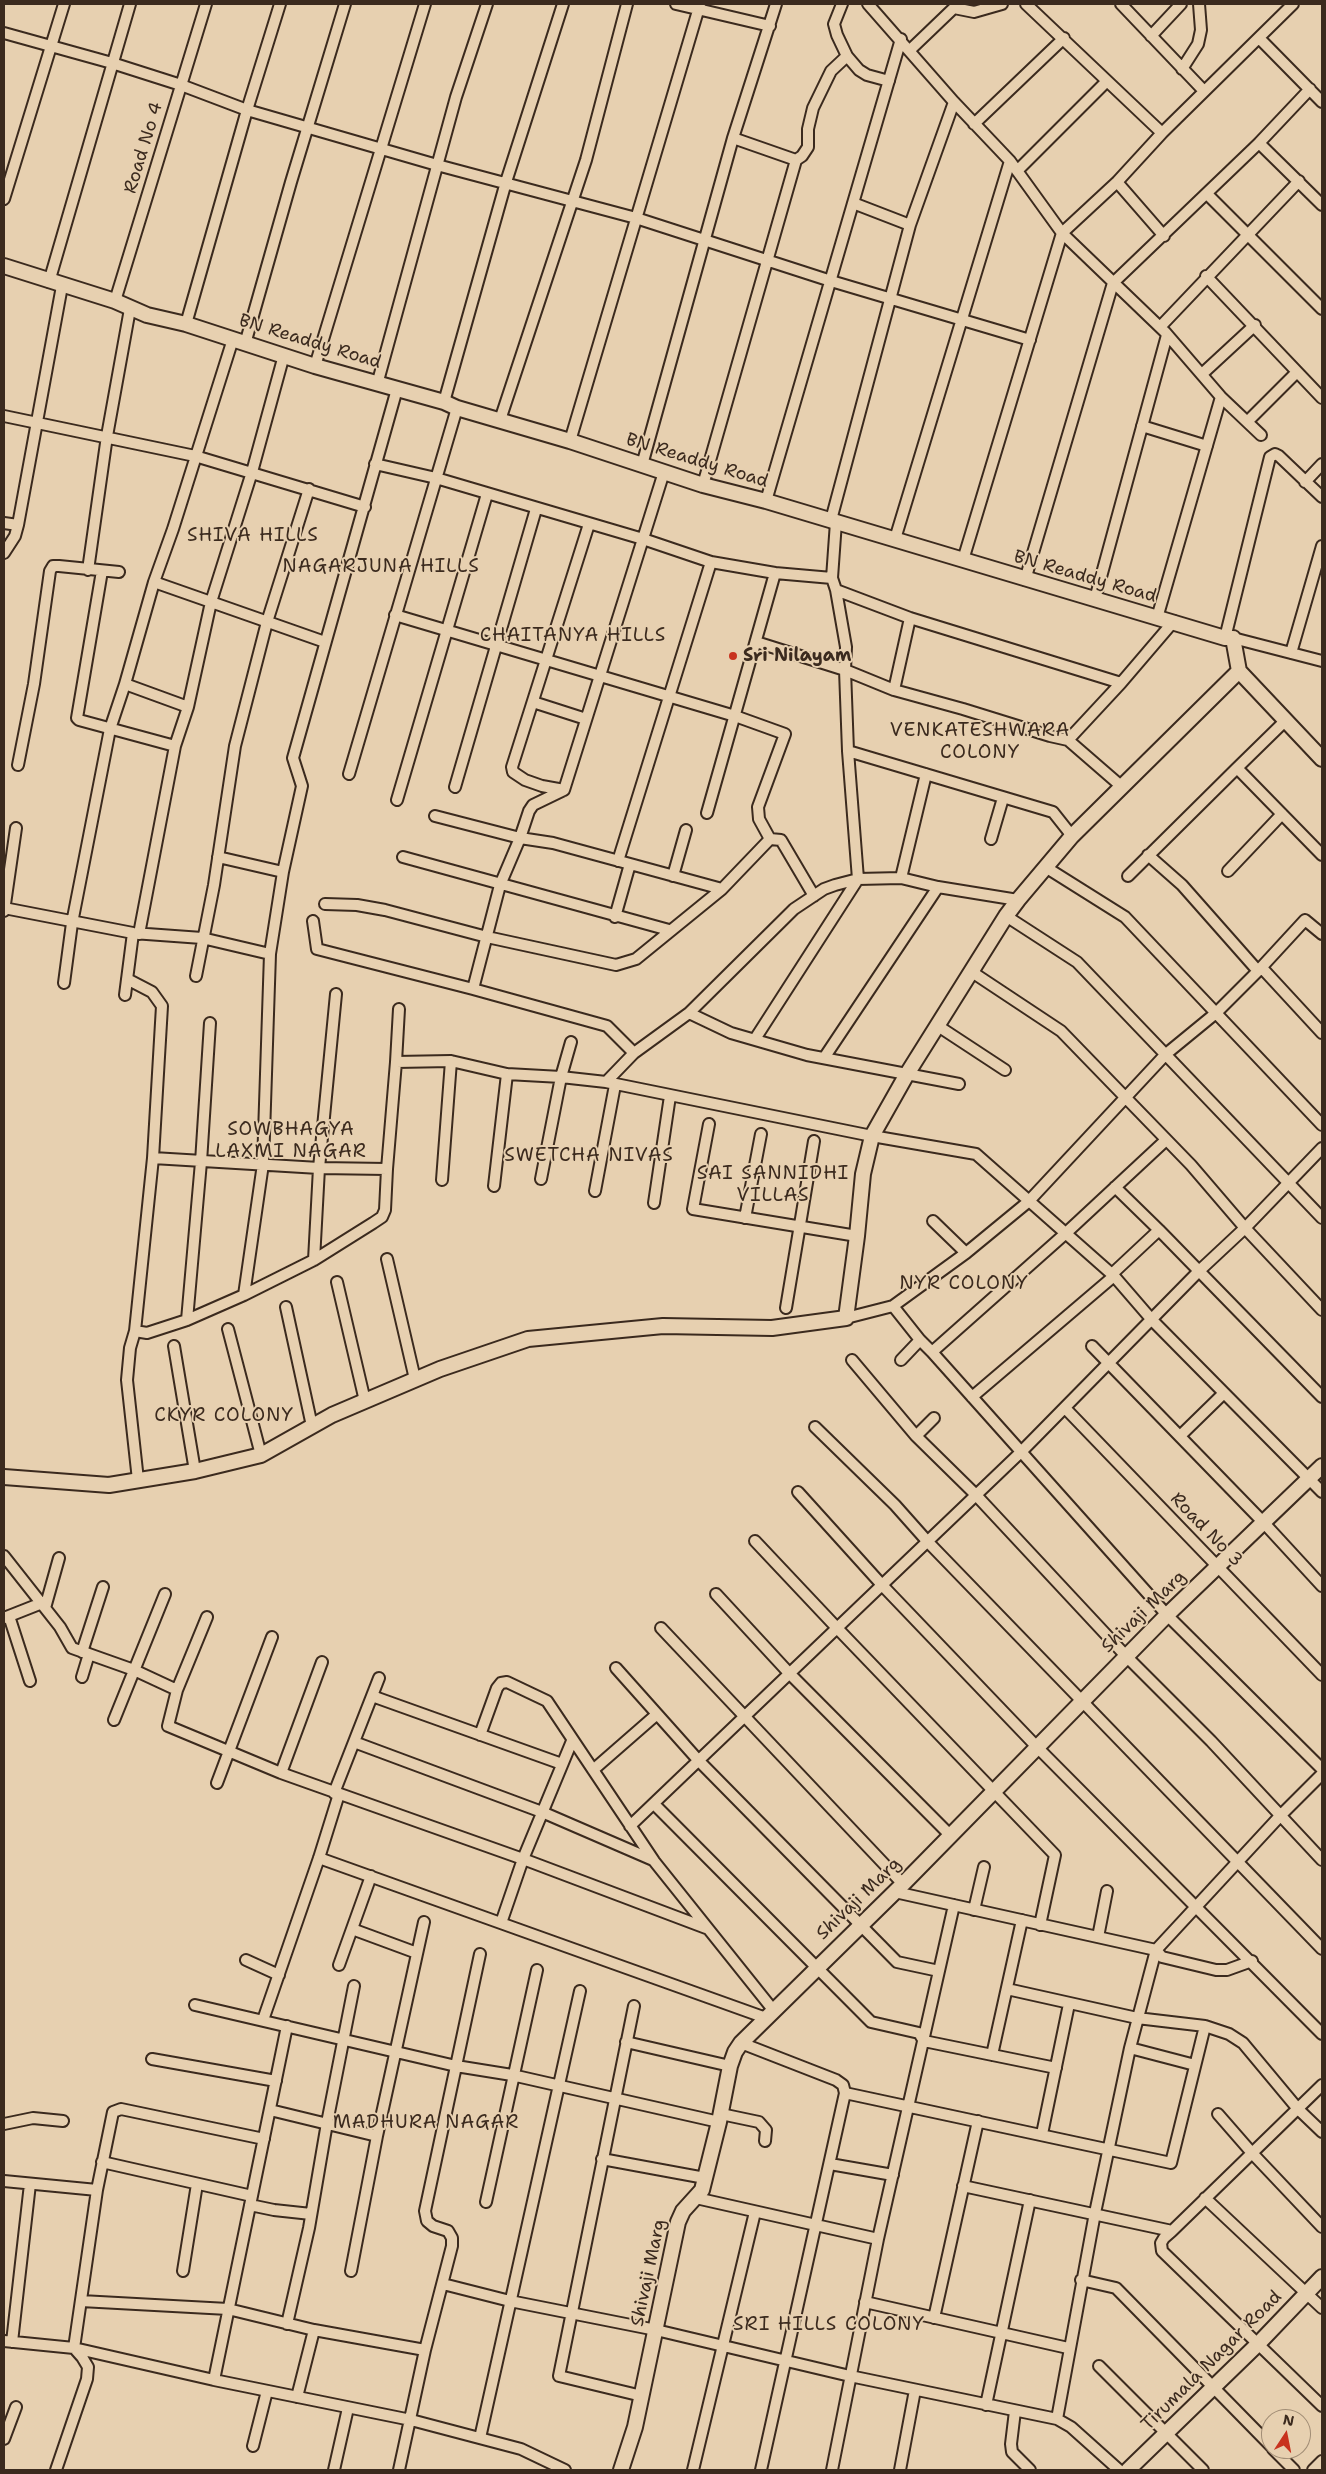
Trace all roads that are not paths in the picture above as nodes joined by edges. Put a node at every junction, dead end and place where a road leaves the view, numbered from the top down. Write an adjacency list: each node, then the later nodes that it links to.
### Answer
1 (64, 4): 28 (street)
2 (130, 4): 31 (street)
3 (206, 4): 35 (street, Road No 4)
4 (280, 4): 40 (street)
5 (345, 4): 42 (street)
6 (425, 4): 46 (street)
7 (487, 4): 49 (street)
8 (563, 4): 51 (street)
9 (627, 4): 56 (street)
10 (676, 4): 21 (street)
11 (776, 4): 22 (street)
12 (842, 4): 30 (street)
13 (868, 4): 27 (street)
14 (1002, 4): 20 (street)
15 (1026, 4): 25 (street)
16 (1121, 4): 24 (street)
17 (1181, 4): 24 (street)
18 (1199, 4): 32 (street)
19 (1293, 4): 26 (street)
20 (956, 6): 29 (street)
21 (699, 7): 22 (street); 59 (street)
22 (770, 26): 44 (street)
23 (4, 33): 28 (street)
24 (1151, 36): 32 (street)
25 (1064, 38): 34 (street); 41 (street)
26 (1259, 38): 36 (street); 37 (street)
27 (901, 39): 29 (street); 33 (street)
28 (50, 46): 31 (street); 55 (street)
29 (910, 50): 38 (street)
30 (848, 56): 33 (street); 47 (street)
31 (112, 63): 35 (street); 70 (street)
32 (1182, 69): 37 (street)
33 (889, 80): 57 (street)
34 (1106, 82): 43 (street); 50 (street)
35 (180, 85): 40 (street); 72 (street, Road No 4)
36 (1310, 89): 39 (street); 45 (street)
37 (1204, 91): 43 (street)
38 (954, 102): 41 (street); 60 (street)
39 (1322, 102)
40 (247, 110): 42 (street); 76 (street)
41 (974, 124): 48 (street)
42 (308, 127): 46 (street); 80 (street)
43 (1162, 133): 52 (street)
44 (733, 138): 47 (street); 64 (street)
45 (1260, 143): 53 (street); 54 (street)
46 (381, 148): 49 (street); 82 (street)
47 (796, 160): 65 (street)
48 (1010, 161): 50 (street); 75 (street)
49 (437, 166): 51 (street); 85 (street)
50 (1017, 171): 61 (street)
51 (506, 182): 56 (street); 89 (street)
52 (1117, 182): 61 (street); 63 (street)
53 (1299, 182): 58 (street); 62 (street)
54 (1207, 194): 62 (street); 63 (street)
55 (4, 199)
56 (573, 201): 59 (street); 91 (street)
57 (853, 203): 60 (street); 68 (street)
58 (1322, 205)
59 (636, 218): 64 (street); 97 (street)
60 (910, 226): 71 (street)
61 (1062, 233): 69 (street); 79 (street)
62 (1248, 235): 67 (street); 74 (street)
63 (1164, 236): 69 (street)
64 (705, 239): 65 (street); 102 (street)
65 (768, 259): 68 (street); 107 (street)
66 (4, 266): 70 (street, BN Readdy Road)
67 (1206, 276): 77 (street); 78 (street)
68 (831, 281): 71 (street); 111 (street)
69 (1113, 283): 78 (street); 129 (street)
70 (55, 284): 72 (street, BN Readdy Road); 93 (street)
71 (890, 298): 75 (street); 114 (street)
72 (115, 301): 73 (street, BN Readdy Road)
73 (130, 309): 76 (street, BN Readdy Road); 96 (street)
74 (1322, 309)
75 (963, 321): 79 (street); 119 (street)
76 (186, 324): 80 (street, BN Readdy Road)
77 (1255, 325): 83 (street); 84 (street)
78 (1163, 331): 84 (street); 94 (street)
79 (1030, 340): 122 (street)
80 (239, 341): 81 (street, BN Readdy Road); 99 (street)
81 (284, 355): 82 (street, BN Readdy Road); 103 (street)
82 (315, 366): 85 (street, BN Readdy Road)
83 (1297, 372): 88 (street); 92 (street)
84 (1202, 374): 87 (street)
85 (378, 381): 86 (street, BN Readdy Road)
86 (397, 389): 89 (street, BN Readdy Road); 100 (street)
87 (1221, 397): 92 (street); 98 (street)
88 (1322, 398)
89 (451, 405): 91 (street, BN Readdy Road); 105 (street)
90 (4, 416): 93 (street)
91 (500, 420): 97 (street, BN Readdy Road)
92 (1248, 421): 95 (street)
93 (36, 423): 96 (street); 117 (street)
94 (1142, 426): 98 (street); 132 (street)
95 (1261, 434)
96 (107, 436): 99 (street); 124 (street)
97 (570, 440): 102 (street, BN Readdy Road)
98 (1207, 446): 136 (street)
99 (195, 456): 103 (street); 130 (street)
100 (375, 464): 105 (street); 112 (street)
101 (1322, 464): 106 (street)
102 (642, 465): 104 (street, BN Readdy Road)
103 (252, 472): 108 (street); 133 (street)
104 (664, 472): 107 (street, BN Readdy Road); 118 (street)
105 (436, 478): 109 (street); 134 (street)
106 (1305, 482): 110 (street); 140 (street)
107 (703, 485): 111 (street, BN Readdy Road)
108 (309, 489): 112 (street); 138 (street)
109 (487, 494): 113 (street); 139 (street)
110 (1322, 497)
111 (766, 501): 114 (street, BN Readdy Road)
112 (365, 507): 141 (street)
113 (536, 509): 116 (street); 143 (street)
114 (834, 521): 119 (street, BN Readdy Road); 128 (street)
115 (4, 523): 117 (street)
116 (589, 524): 118 (street); 145 (street)
117 (18, 525): 121 (street)
118 (643, 539): 123 (street); 149 (street)
119 (895, 539): 122 (street, BN Readdy Road)
120 (1322, 546): 144 (street)
121 (4, 553)
122 (963, 560): 129 (street, BN Readdy Road)
123 (711, 562): 127 (street); 153 (street)
124 (88, 570): 125 (street); 164 (street)
125 (102, 571): 126 (street); 159 (street)
126 (119, 572)
127 (775, 573): 128 (street); 142 (street)
128 (832, 578): 131 (street)
129 (1025, 580): 132 (street, BN Readdy Road)
130 (154, 582): 133 (street); 151 (street)
131 (836, 590): 135 (street); 147 (street)
132 (1094, 599): 136 (street, BN Readdy Road)
133 (211, 602): 138 (street); 155 (street)
134 (395, 615): 139 (street); 166 (street)
135 (910, 618): 150 (street); 152 (street)
136 (1157, 618): 137 (street, BN Readdy Road)
137 (1174, 621): 140 (street, BN Readdy Road); 150 (street)
138 (268, 622): 141 (street); 184 (street)
139 (446, 629): 143 (street); 172 (street)
140 (1229, 638): 144 (street); 148 (street)
141 (325, 642): 190 (street)
142 (756, 642): 147 (street); 156 (street)
143 (497, 644): 145 (street); 169 (street)
144 (1291, 653): 146 (street)
145 (548, 660): 149 (street); 154 (street)
146 (1322, 661)
147 (845, 670): 152 (street); 162 (street)
148 (1239, 672): 158 (street); 168 (street)
149 (599, 674): 153 (street); 157 (street)
150 (1121, 683): 160 (street)
151 (125, 684): 155 (street); 159 (street)
152 (894, 690): 160 (street)
153 (668, 696): 156 (street); 186 (street)
154 (533, 702): 157 (street); 170 (street)
155 (188, 707): 161 (street)
156 (735, 716): 173 (street); 180 (street)
157 (586, 719): 170 (street)
158 (1286, 721): 163 (street); 165 (street)
159 (110, 729): 161 (street); 205 (street)
160 (1068, 740): 168 (street)
161 (175, 746): 207 (street)
162 (848, 751): 167 (street); 194 (street)
163 (1322, 759)
164 (18, 764)
165 (1237, 768): 174 (street); 182 (street)
166 (349, 774)
167 (926, 774): 171 (street); 193 (street)
168 (1121, 786): 178 (street)
169 (455, 787)
170 (564, 790): 179 (street)
171 (1003, 798): 178 (street); 181 (street)
172 (397, 800)
173 (707, 813)
174 (1282, 814): 183 (street); 189 (street)
175 (435, 816): 179 (street)
176 (16, 828): 201 (street)
177 (686, 830): 191 (street)
178 (1072, 836): 188 (street)
179 (520, 838): 186 (street); 195 (street)
180 (770, 839): 197 (street); 198 (street)
181 (991, 839)
182 (1148, 855): 192 (street); 212 (street)
183 (1322, 855)
184 (218, 857): 190 (street); 210 (street)
185 (403, 858): 195 (street)
186 (618, 861): 187 (street)
187 (630, 864): 191 (street); 202 (street)
188 (1047, 868): 199 (street); 222 (street)
189 (1228, 871)
190 (283, 872): 211 (street)
191 (673, 876): 197 (street)
192 (1128, 876)
193 (901, 878): 194 (street); 196 (street)
194 (858, 879): 198 (street); 226 (street)
195 (500, 885): 202 (street); 209 (street)
196 (938, 887): 199 (street); 230 (street)
197 (722, 889): 206 (street)
198 (814, 896): 221 (street)
199 (1018, 900): 203 (street)
200 (325, 904): 209 (street)
201 (4, 909): 205 (street)
202 (615, 916): 206 (street)
203 (1006, 916): 213 (street); 229 (street)
204 (312, 921): 217 (street)
205 (72, 923): 207 (street); 216 (street)
206 (669, 930): 209 (street)
207 (136, 934): 210 (street); 215 (street)
208 (1322, 934): 212 (street)
209 (487, 937): 217 (street)
210 (202, 938): 211 (street); 214 (street)
211 (270, 954): 250 (street)
212 (1260, 970): 222 (street); 225 (street)
213 (972, 972): 224 (street); 240 (street)
214 (196, 976)
215 (127, 979): 219 (street); 248 (street)
216 (64, 983)
217 (473, 989): 228 (street)
218 (336, 994): 251 (street)
219 (125, 995)
220 (399, 1009): 232 (street)
221 (689, 1012): 226 (street); 228 (street)
222 (1216, 1013): 229 (street); 242 (street)
223 (210, 1023): 249 (street)
224 (938, 1026): 233 (street); 235 (street)
225 (1322, 1033)
226 (755, 1039): 230 (street)
227 (571, 1042): 236 (street)
228 (634, 1053): 237 (street)
229 (1166, 1054): 240 (street); 255 (street)
230 (824, 1058): 235 (street)
231 (451, 1061): 232 (street); 234 (street); 254 (street)
232 (396, 1062): 252 (street)
233 (1005, 1070)
234 (507, 1074): 236 (street); 256 (street)
235 (907, 1074): 238 (street); 244 (street)
236 (561, 1077): 237 (street); 253 (street)
237 (610, 1084): 239 (street); 258 (street)
238 (959, 1084)
239 (670, 1096): 244 (street); 260 (street)
240 (1125, 1100): 245 (street); 259 (street)
241 (709, 1124): 261 (street)
242 (1322, 1125)
243 (761, 1134): 261 (street)
244 (872, 1136): 259 (street); 268 (street)
245 (1166, 1140): 257 (street); 265 (street)
246 (814, 1141): 264 (street)
247 (1322, 1148): 255 (street)
248 (152, 1158): 249 (street); 284 (street)
249 (201, 1162): 250 (street); 281 (street)
250 (263, 1164): 251 (street); 275 (street)
251 (319, 1168): 252 (street); 271 (street)
252 (387, 1169): 271 (street)
253 (541, 1179)
254 (442, 1180)
255 (1289, 1182): 262 (street); 265 (street)
256 (494, 1186)
257 (1115, 1187): 266 (street); 267 (street)
258 (595, 1191)
259 (1028, 1202): 267 (street); 269 (street)
260 (654, 1203)
261 (744, 1218): 264 (street)
262 (1322, 1218)
263 (934, 1221): 269 (street)
264 (800, 1227): 268 (street); 278 (street)
265 (1245, 1228): 272 (street); 279 (street)
266 (1158, 1230): 272 (street); 273 (street)
267 (1066, 1233): 273 (street); 288 (street)
268 (857, 1236): 280 (street)
269 (966, 1253): 276 (street)
270 (387, 1259): 292 (street)
271 (314, 1260): 275 (street)
272 (1199, 1271): 282 (street); 295 (street)
273 (1113, 1275): 282 (street); 294 (street)
274 (337, 1282): 296 (street)
275 (244, 1295): 281 (street)
276 (893, 1306): 280 (street); 285 (street)
277 (286, 1307): 299 (street)
278 (786, 1308)
279 (1322, 1310)
280 (846, 1318): 292 (street)
281 (187, 1320): 284 (street)
282 (1152, 1320): 291 (street); 293 (street)
283 (228, 1329): 304 (street)
284 (135, 1332): 309 (street)
285 (920, 1340): 288 (street); 290 (street)
286 (174, 1346): 306 (street)
287 (1092, 1346): 291 (street)
288 (932, 1352): 294 (street)
289 (852, 1360): 301 (street)
290 (901, 1360)
291 (1109, 1364): 297 (street); 302 (street)
292 (415, 1379): 296 (street)
293 (1224, 1392): 302 (street); 308 (street)
294 (972, 1397): 303 (street)
295 (1322, 1397)
296 (364, 1401): 299 (street)
297 (1065, 1408): 303 (street); 318 (street, Road No 3)
298 (934, 1418): 301 (street)
299 (312, 1426): 304 (street)
300 (815, 1427): 315 (street)
301 (916, 1436): 312 (street)
302 (1180, 1436): 313 (street)
303 (1021, 1452): 312 (street); 325 (street)
304 (261, 1455): 306 (street)
305 (1322, 1466): 308 (street, Shivaji Marg)
306 (195, 1471): 309 (street)
307 (4, 1477): 309 (street)
308 (1310, 1478): 311 (street); 313 (street, Shivaji Marg)
309 (138, 1480)
310 (798, 1492): 319 (street)
311 (1322, 1492)
312 (975, 1494): 315 (street); 332 (street)
313 (1264, 1523): 318 (street, Shivaji Marg); 320 (street)
314 (756, 1541): 329 (street)
315 (927, 1541): 319 (street); 343 (street)
316 (4, 1556): 324 (street)
317 (59, 1558): 324 (street)
318 (1218, 1566): 325 (street, Shivaji Marg); 337 (street, Road No 3)
319 (882, 1585): 329 (street); 350 (street)
320 (1322, 1586)
321 (103, 1587): 331 (street)
322 (165, 1594): 335 (street)
323 (716, 1594): 336 (street)
324 (43, 1605): 326 (street); 331 (street)
325 (1167, 1615): 332 (street, Shivaji Marg); 354 (street)
326 (6, 1617): 340 (street)
327 (206, 1617): 341 (street)
328 (661, 1628): 345 (street)
329 (837, 1628): 336 (street); 359 (street)
330 (272, 1637): 351 (street)
331 (86, 1653): 335 (street); 338 (street)
332 (1126, 1656): 343 (street, Shivaji Marg); 363 (street)
333 (322, 1662): 356 (street)
334 (616, 1668): 344 (street)
335 (134, 1670): 341 (street); 346 (street)
336 (789, 1673): 345 (street); 365 (street)
337 (1322, 1675)
338 (82, 1677)
339 (380, 1678): 342 (street)
340 (30, 1681)
341 (177, 1690): 351 (street)
342 (372, 1696): 347 (street); 349 (street)
343 (1082, 1700): 350 (street, Shivaji Marg); 370 (street)
344 (656, 1715): 352 (street); 355 (street)
345 (746, 1716): 352 (street); 373 (street)
346 (114, 1720)
347 (480, 1735): 348 (street); 353 (street)
348 (572, 1741): 353 (street); 355 (street)
349 (354, 1742): 360 (street); 362 (street)
350 (1037, 1747): 359 (street, Shivaji Marg); 376 (street)
351 (229, 1752): 356 (street); 358 (street)
352 (699, 1761): 361 (street); 381 (street)
353 (562, 1764): 362 (street)
354 (1322, 1769)
355 (593, 1770): 364 (street)
356 (281, 1773): 360 (street)
357 (1322, 1774): 363 (street)
358 (217, 1783)
359 (995, 1791): 365 (street, Shivaji Marg); 382 (street)
360 (336, 1794): 366 (street); 367 (street)
361 (654, 1804): 364 (street); 393 (street)
362 (542, 1812): 367 (street); 369 (street)
363 (1280, 1816): 368 (street); 370 (street)
364 (630, 1826): 369 (street)
365 (950, 1835): 373 (street, Shivaji Marg)
366 (320, 1858): 372 (street); 396 (street)
367 (523, 1859): 380 (street); 383 (street)
368 (1322, 1860)
369 (654, 1861): 383 (street)
370 (1239, 1862): 376 (street); 386 (street)
371 (984, 1867): 377 (street)
372 (371, 1876): 380 (street); 384 (street)
373 (899, 1888): 375 (street); 381 (street, Shivaji Marg)
374 (1107, 1891): 385 (street)
375 (954, 1905): 377 (street); 395 (street)
376 (1196, 1905): 387 (street); 391 (street)
377 (974, 1910): 378 (street)
378 (1022, 1920): 382 (street); 398 (street)
379 (424, 1922): 388 (street)
380 (501, 1923): 403 (street)
381 (859, 1925): 393 (street, Shivaji Marg); 395 (street)
382 (1040, 1925): 385 (street)
383 (706, 1928): 403 (street)
384 (352, 1929): 388 (street); 392 (street)
385 (1098, 1937): 387 (street)
386 (1322, 1949)
387 (1156, 1950): 391 (street); 404 (street)
388 (417, 1953): 414 (street)
389 (480, 1954): 418 (street)
390 (246, 1960): 396 (street)
391 (1252, 1961): 408 (street)
392 (339, 1965)
393 (816, 1968): 403 (street, Shivaji Marg); 410 (street)
394 (537, 1970): 421 (street)
395 (938, 1971): 410 (street)
396 (279, 1975): 405 (street)
397 (354, 1986): 409 (street)
398 (1007, 1988): 400 (street); 415 (street)
399 (580, 1991): 424 (street)
400 (1070, 2004): 404 (street); 420 (street)
401 (195, 2005): 405 (street)
402 (634, 2006): 411 (street)
403 (770, 2014): 412 (street, Shivaji Marg)
404 (1137, 2018): 407 (street); 413 (street)
405 (263, 2020): 406 (street)
406 (287, 2026): 409 (street); 422 (street)
407 (1205, 2026): 417 (street); 428 (street)
408 (1322, 2034)
409 (344, 2038): 414 (street); 434 (street)
410 (924, 2041): 415 (street); 427 (street)
411 (626, 2042): 419 (street); 426 (street)
412 (740, 2043): 419 (street, Shivaji Marg); 425 (street)
413 (1130, 2048): 417 (street); 441 (street)
414 (396, 2050): 418 (street); 438 (street)
415 (992, 2055): 420 (street)
416 (152, 2059): 422 (street)
417 (1195, 2065): 441 (street)
418 (456, 2066): 421 (street); 469 (street)
419 (730, 2066): 431 (street, Shivaji Marg)
420 (1056, 2068): 437 (street)
421 (512, 2075): 424 (street); 457 (street)
422 (276, 2081): 429 (street)
423 (1322, 2085): 428 (street)
424 (558, 2086): 426 (street); 472 (street)
425 (845, 2093): 427 (street); 445 (street)
426 (614, 2099): 431 (street); 443 (street)
427 (908, 2106): 433 (street); 446 (street)
428 (1298, 2109): 436 (street); 442 (street)
429 (270, 2110): 434 (street); 439 (street)
430 (1218, 2114): 442 (street)
431 (720, 2118): 440 (street); 447 (street, Shivaji Marg)
432 (63, 2121): 435 (street)
433 (978, 2121): 437 (street); 451 (street)
434 (326, 2123): 438 (street); 460 (street)
435 (4, 2124)
436 (1322, 2132)
437 (1042, 2134): 441 (street)
438 (377, 2136): 466 (street)
439 (264, 2140): 444 (street); 455 (street)
440 (765, 2141)
441 (1109, 2149): 459 (street)
442 (1252, 2153): 454 (street); 462 (street)
443 (602, 2159): 447 (street); 476 (street)
444 (102, 2162): 450 (street); 452 (street)
445 (830, 2164): 446 (street); 461 (street)
446 (893, 2175): 464 (street)
447 (705, 2178): 453 (street, Shivaji Marg)
448 (4, 2181): 449 (street)
449 (30, 2184): 452 (street); 482 (street)
450 (197, 2184): 455 (street); 465 (street)
451 (963, 2186): 456 (street); 477 (street)
452 (97, 2190): 471 (street)
453 (696, 2198): 458 (street); 480 (street, Shivaji Marg)
454 (1206, 2198): 463 (street); 470 (street)
455 (251, 2200): 460 (street); 475 (street)
456 (1030, 2200): 459 (street); 481 (street)
457 (486, 2202)
458 (755, 2212): 461 (street); 484 (street)
459 (1095, 2213): 463 (street); 468 (street)
460 (311, 2214): 478 (street)
461 (817, 2226): 464 (street); 488 (street)
462 (1322, 2227)
463 (1172, 2230): 483 (street)
464 (878, 2239): 473 (street)
465 (183, 2270)
466 (351, 2270)
467 (1322, 2277): 470 (street, Tirumala Nagar Road)
468 (1081, 2280): 486 (street); 492 (street)
469 (443, 2284): 472 (street); 487 (street)
470 (1307, 2292): 474 (street); 483 (street, Tirumala Nagar Road)
471 (81, 2301): 475 (street); 485 (street)
472 (510, 2301): 476 (street); 506 (street)
473 (865, 2302): 477 (street); 490 (street)
474 (1322, 2308)
475 (228, 2309): 478 (street); 491 (street)
476 (571, 2313): 480 (street); 495 (street)
477 (934, 2318): 481 (street)
478 (287, 2324): 479 (street)
479 (314, 2330): 487 (street); 496 (street)
480 (656, 2330): 484 (street); 495 (street, Shivaji Marg)
481 (1002, 2332): 486 (street); 497 (street)
482 (8, 2342): 485 (street)
483 (1259, 2343): 492 (street, Tirumala Nagar Road); 498 (street)
484 (723, 2346): 488 (street); 516 (street)
485 (74, 2348): 491 (street); 511 (street)
486 (1068, 2348): 502 (street)
487 (426, 2350): 503 (street)
488 (784, 2360): 490 (street); 517 (street)
489 (1100, 2366): 504 (street)
490 (850, 2376): 493 (street); 518 (street)
491 (214, 2380): 494 (street)
492 (1213, 2387): 504 (street, Tirumala Nagar Road); 505 (street)
493 (915, 2390): 497 (street); 519 (street)
494 (267, 2391): 496 (street); 508 (street)
495 (642, 2396): 515 (street, Shivaji Marg)
496 (297, 2397): 500 (street)
497 (986, 2404): 501 (street)
498 (1322, 2406)
499 (16, 2407): 507 (street)
500 (348, 2408): 503 (street); 512 (street)
501 (1015, 2411): 502 (street); 520 (street)
502 (1057, 2419): 521 (street)
503 (411, 2420): 506 (street); 513 (street)
504 (1167, 2433): 522 (street, Tirumala Nagar Road); 523 (street)
505 (1261, 2437)
506 (480, 2438): 514 (street)
507 (4, 2439)
508 (254, 2446)
509 (1283, 2459): 524 (street)
510 (1322, 2460): 525 (street)
511 (56, 2470)
512 (334, 2470)
513 (399, 2470)
514 (565, 2470)
515 (620, 2470)
516 (693, 2470)
517 (760, 2470)
518 (832, 2470)
519 (900, 2470)
520 (1030, 2470)
521 (1119, 2470)
522 (1128, 2470)
523 (1202, 2470)
524 (1294, 2470)
525 (1313, 2470)

